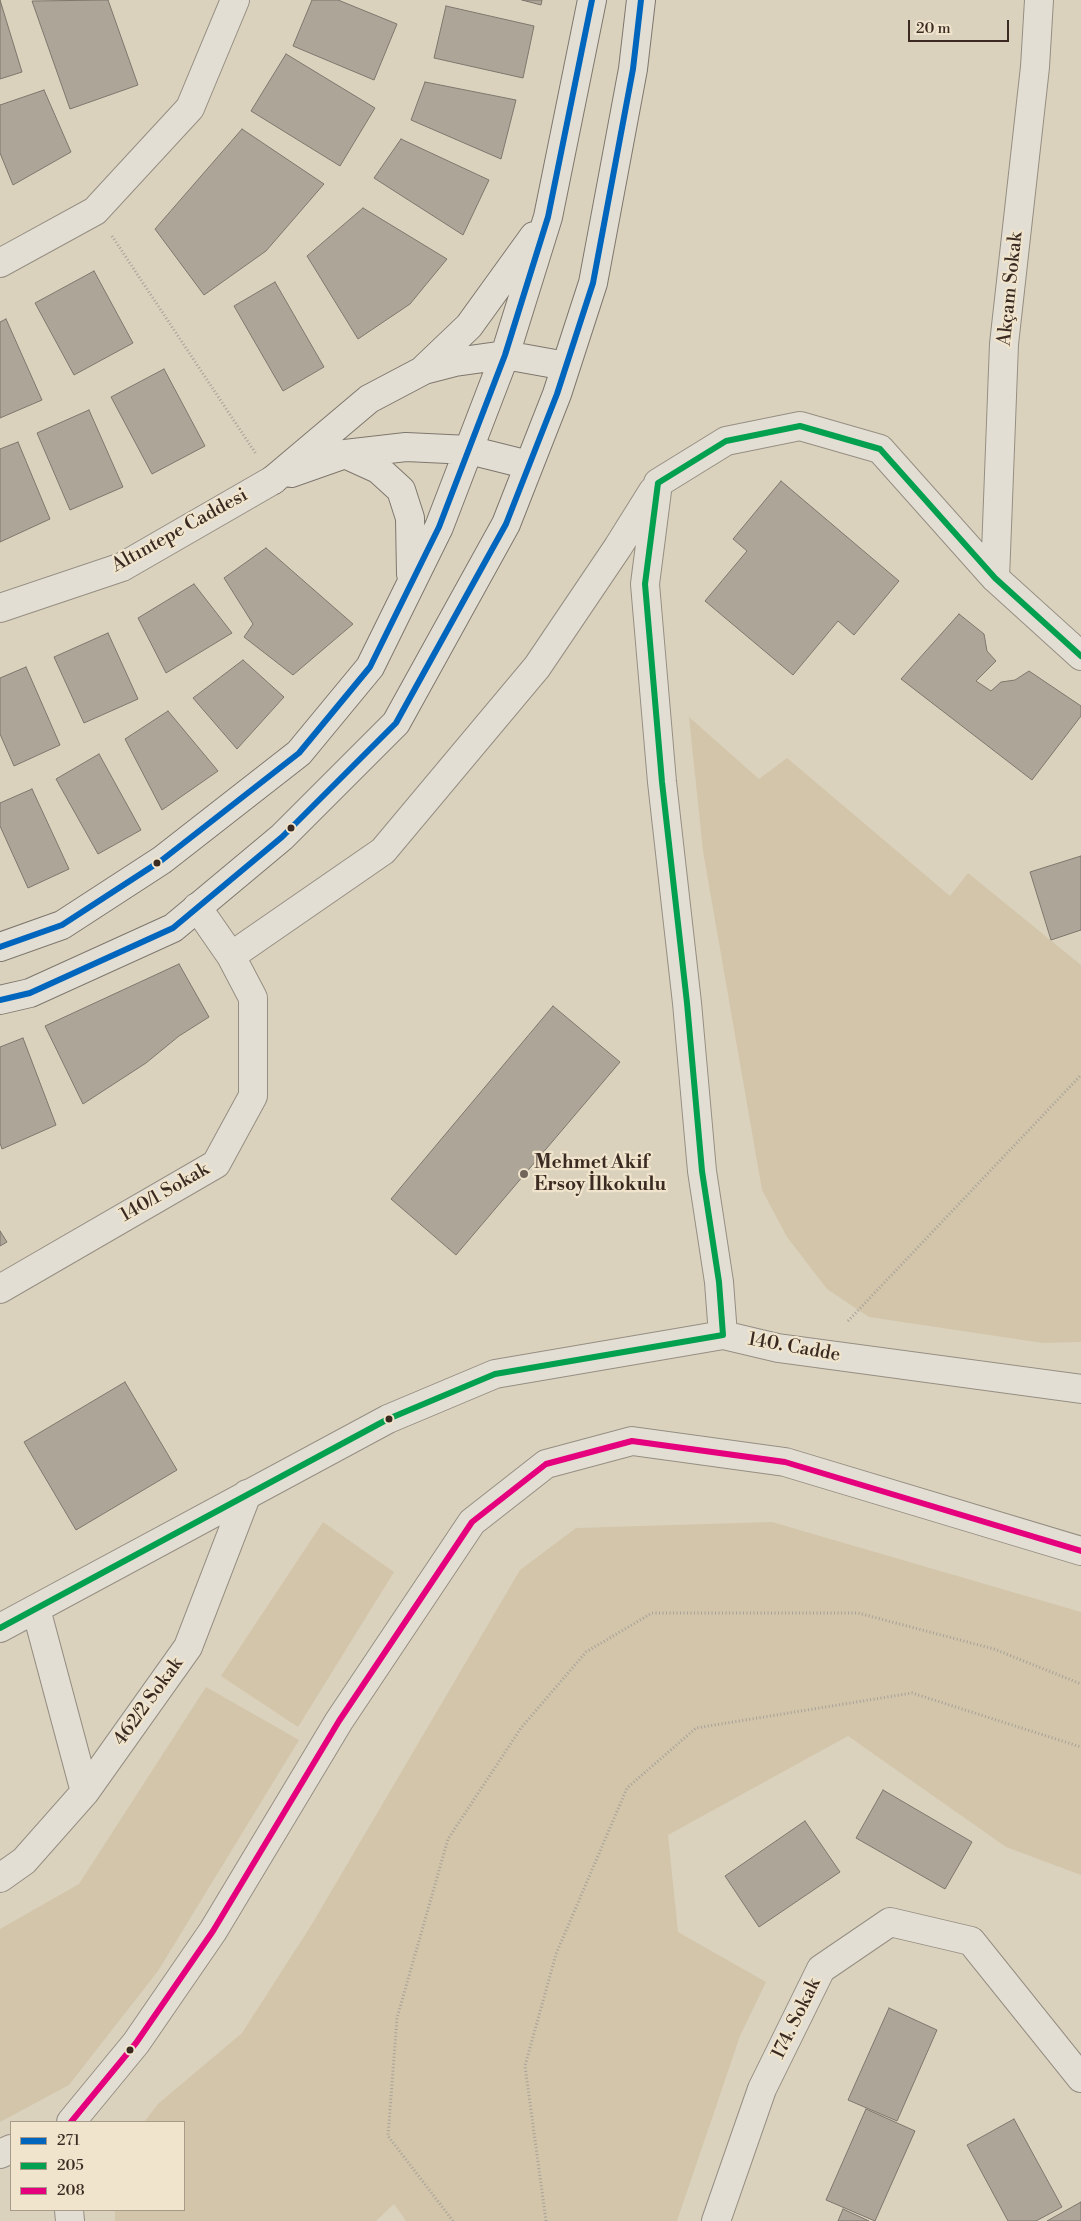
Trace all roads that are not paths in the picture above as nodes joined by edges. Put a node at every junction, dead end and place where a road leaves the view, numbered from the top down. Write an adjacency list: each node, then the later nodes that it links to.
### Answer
1 (235, 0): 6 (street)
2 (592, 0): 5 (street)
3 (641, 0): 8 (street)
4 (1039, 0): 15 (street, Akçam Sokak)
5 (548, 216): 7 (street); 9 (street)
6 (0, 263)
7 (505, 355): 8 (street); 9 (street); 10 (street)
8 (566, 366): 12 (street)
9 (424, 370): 13 (street)
10 (469, 450): 11 (street); 12 (street); 16 (street)
11 (345, 454): 13 (street); 16 (street)
12 (529, 465): 19 (street)
13 (273, 480): 17 (street, Altıntepe Caddesi)
14 (658, 483): 15 (street); 21 (street); 24 (street)
15 (995, 578): 18 (street)
16 (411, 584): 20 (street)
17 (0, 608)
18 (1081, 656)
19 (197, 906): 21 (street, 140/1 Sokak); 22 (street)
20 (0, 947)
21 (231, 956): 23 (street, 140/1 Sokak)
22 (0, 1000)
23 (0, 1290)
24 (722, 1335): 25 (street, 140. Cadde); 26 (street, 140. Cadde)
25 (1081, 1389)
26 (247, 1494): 28 (street, 140. Cadde); 30 (street, 462/2 Sokak)
27 (1081, 1551): 33 (street)
28 (36, 1609): 29 (street, 140. Cadde); 30 (street)
29 (0, 1628)
30 (85, 1792): 31 (street, 462/2 Sokak)
31 (0, 1878)
32 (1081, 2078): 34 (street, 174. Sokak)
33 (71, 2121)
34 (716, 2221)

